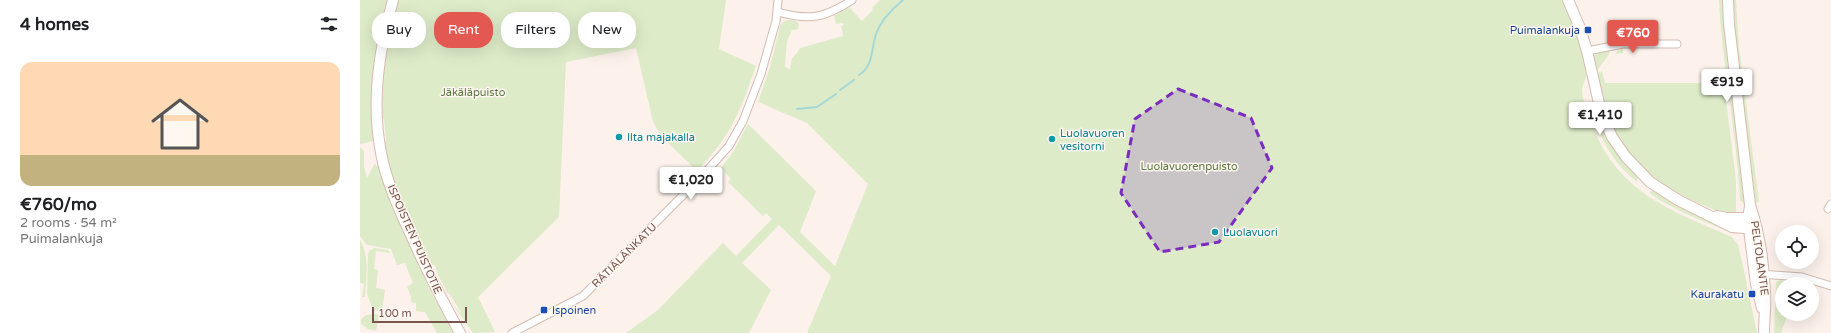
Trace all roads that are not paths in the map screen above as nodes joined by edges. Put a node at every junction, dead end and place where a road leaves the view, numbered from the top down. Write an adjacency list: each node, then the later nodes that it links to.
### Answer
1 (393, 0): 12 (street, ISPOISTEN PUISTOTIE)
2 (778, 0): 6 (street, RÄTIÄLÄNKATU)
3 (852, 0): 6 (street)
4 (1568, 0): 8 (street)
5 (1728, 0): 9 (street, PELTOLANTIE)
6 (778, 12): 13 (street, RÄTIÄLÄNKATU)
7 (1677, 44): 8 (street)
8 (1587, 51): 9 (street)
9 (1752, 224): 10 (street, PELTOLANTIE)
10 (1759, 274): 11 (street); 14 (street, PELTOLANTIE)
11 (1831, 286)
12 (460, 333)
13 (512, 333)
14 (1764, 333)

